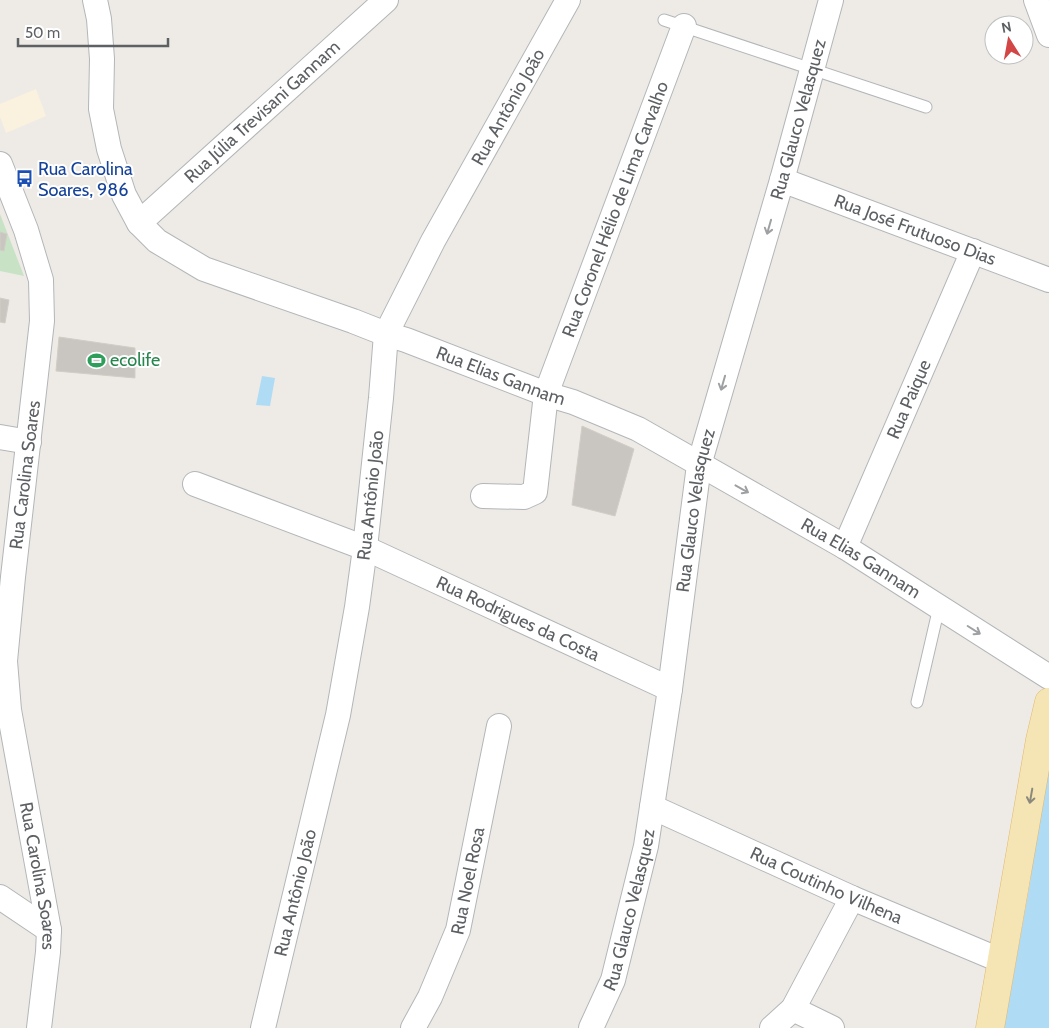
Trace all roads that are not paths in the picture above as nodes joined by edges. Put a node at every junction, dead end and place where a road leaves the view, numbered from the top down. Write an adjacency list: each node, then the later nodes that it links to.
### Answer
1 (94, 0): 12 (street, Rua Elias Gannam)
2 (386, 0): 12 (street, Rua Júlia Trevisani Gannam)
3 (568, 0): 15 (street, Rua Antônio João)
4 (831, 0): 8 (street, Rua Glauco Velasquez)
5 (1036, 0): 7 (street)
6 (674, 23): 8 (lane, Rua Coronel Hélio de Lima Carvalho); 16 (street, Rua Coronel Hélio de Lima Carvalho)
7 (1049, 34)
8 (813, 70): 9 (lane, Rua Coronel Hélio de Lima Carvalho); 11 (street, Rua Glauco Velasquez)
9 (926, 107)
10 (0, 164): 18 (street, Rua Carolina Soares)
11 (782, 180): 13 (street, Rua José Frutuoso Dias); 19 (street, Rua Glauco Velasquez, one-way to 19)
12 (139, 223): 15 (street, Rua Elias Gannam)
13 (973, 251): 14 (street, Rua José Frutuoso Dias); 22 (street, Rua Paique)
14 (1049, 280)
15 (386, 334): 16 (street, Rua Elias Gannam); 23 (street, Rua Antônio João)
16 (546, 394): 19 (street, Rua Elias Gannam); 21 (street, Rua Coronel Hélio de Lima Carvalho)
17 (0, 437): 18 (street)
18 (29, 442): 24 (street, Rua Carolina Soares)
19 (699, 465): 22 (street, Rua Elias Gannam, one-way to 22); 27 (street, Rua Glauco Velasquez)
20 (195, 484): 23 (street, Rua Rodrigues da Costa)
21 (483, 496)
22 (845, 546): 25 (street, Rua Elias Gannam)
23 (365, 548): 27 (street, Rua Rodrigues da Costa); 38 (street, Rua Antônio João)
24 (6, 576): 34 (street, Rua Carolina Soares)
25 (938, 607): 26 (street, Rua Elias Gannam, one-way to 26); 28 (lane)
26 (1049, 677)
27 (670, 689): 31 (street, Rua Glauco Velasquez)
28 (917, 702)
29 (1049, 702): 35 (main road, one-way to 35)
30 (499, 726): 39 (street, Rua Noel Rosa)
31 (652, 807): 32 (street, Rua Coutinho Vilhena); 40 (street, Rua Glauco Velasquez)
32 (852, 898): 35 (street, Rua Coutinho Vilhena); 36 (street)
33 (2, 902): 34 (street)
34 (49, 930): 37 (street, Rua Carolina Soares)
35 (1002, 961): 43 (main road)
36 (793, 1009): 41 (street); 42 (street)
37 (39, 1028)
38 (263, 1028)
39 (413, 1028)
40 (591, 1028)
41 (772, 1028)
42 (832, 1028)
43 (990, 1028)

